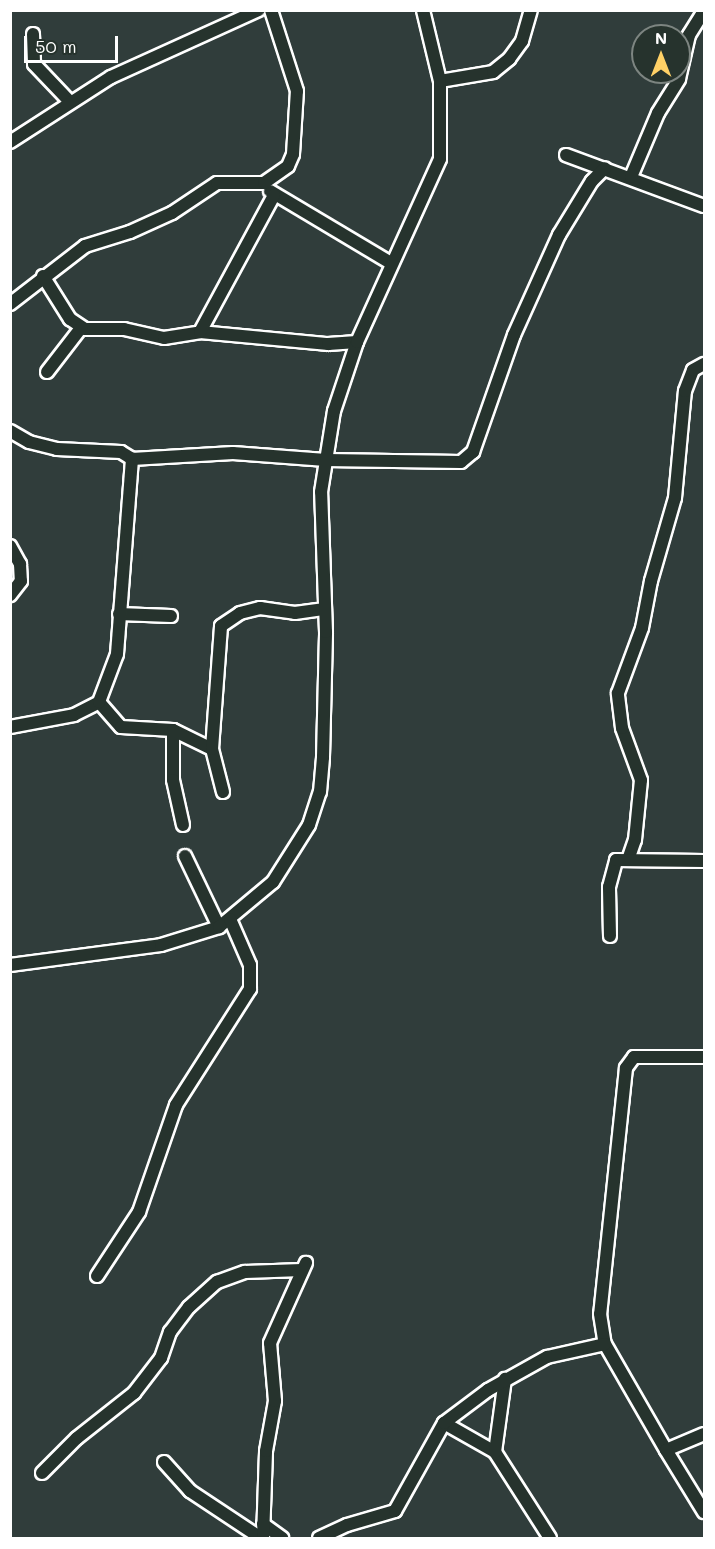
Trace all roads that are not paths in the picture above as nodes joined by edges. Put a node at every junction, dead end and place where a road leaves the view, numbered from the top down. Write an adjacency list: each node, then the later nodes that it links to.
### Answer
1 (271, 10): 13 (street)
2 (423, 10): 7 (street)
3 (531, 10): 7 (street)
4 (705, 11): 12 (street)
5 (253, 12): 8 (street)
6 (33, 34): 8 (street)
7 (440, 81): 16 (street)
8 (70, 102): 9 (street)
9 (10, 142)
10 (566, 155): 11 (street)
11 (605, 168): 12 (street); 26 (street)
12 (631, 177): 15 (street)
13 (264, 183): 14 (street); 17 (street)
14 (274, 195): 16 (street); 20 (street)
15 (705, 206)
16 (391, 263): 21 (street)
17 (43, 276): 18 (street); 19 (street)
18 (10, 304)
19 (81, 328): 20 (street); 23 (street)
20 (200, 332): 21 (street)
21 (357, 342): 26 (street)
22 (705, 364): 39 (street)
23 (47, 372)
24 (10, 431): 25 (street)
25 (132, 459): 26 (street); 30 (street)
26 (326, 460): 29 (street)
27 (10, 546): 28 (street)
28 (10, 595)
29 (325, 609): 35 (street); 41 (street)
30 (119, 614): 31 (street); 32 (street)
31 (171, 616)
32 (99, 702): 33 (street); 34 (street)
33 (10, 727)
34 (173, 730): 35 (street); 37 (street)
35 (212, 749): 36 (street)
36 (223, 792)
37 (183, 825)
38 (185, 856): 42 (street)
39 (629, 857): 40 (street); 43 (street)
40 (705, 861)
41 (230, 919): 42 (street); 46 (street)
42 (219, 927): 44 (street)
43 (610, 936)
44 (10, 965)
45 (705, 1057): 47 (street)
46 (97, 1276)
47 (605, 1344): 48 (street); 51 (street)
48 (505, 1380): 49 (street); 52 (street)
49 (444, 1423): 52 (street); 59 (street)
50 (705, 1434): 51 (street)
51 (666, 1450): 55 (street)
52 (495, 1452): 60 (street)
53 (164, 1462): 57 (street)
54 (42, 1473): 56 (street)
55 (705, 1512)
56 (263, 1524): 57 (street); 58 (street)
57 (262, 1539)
58 (282, 1539)
59 (319, 1539)
60 (550, 1539)

